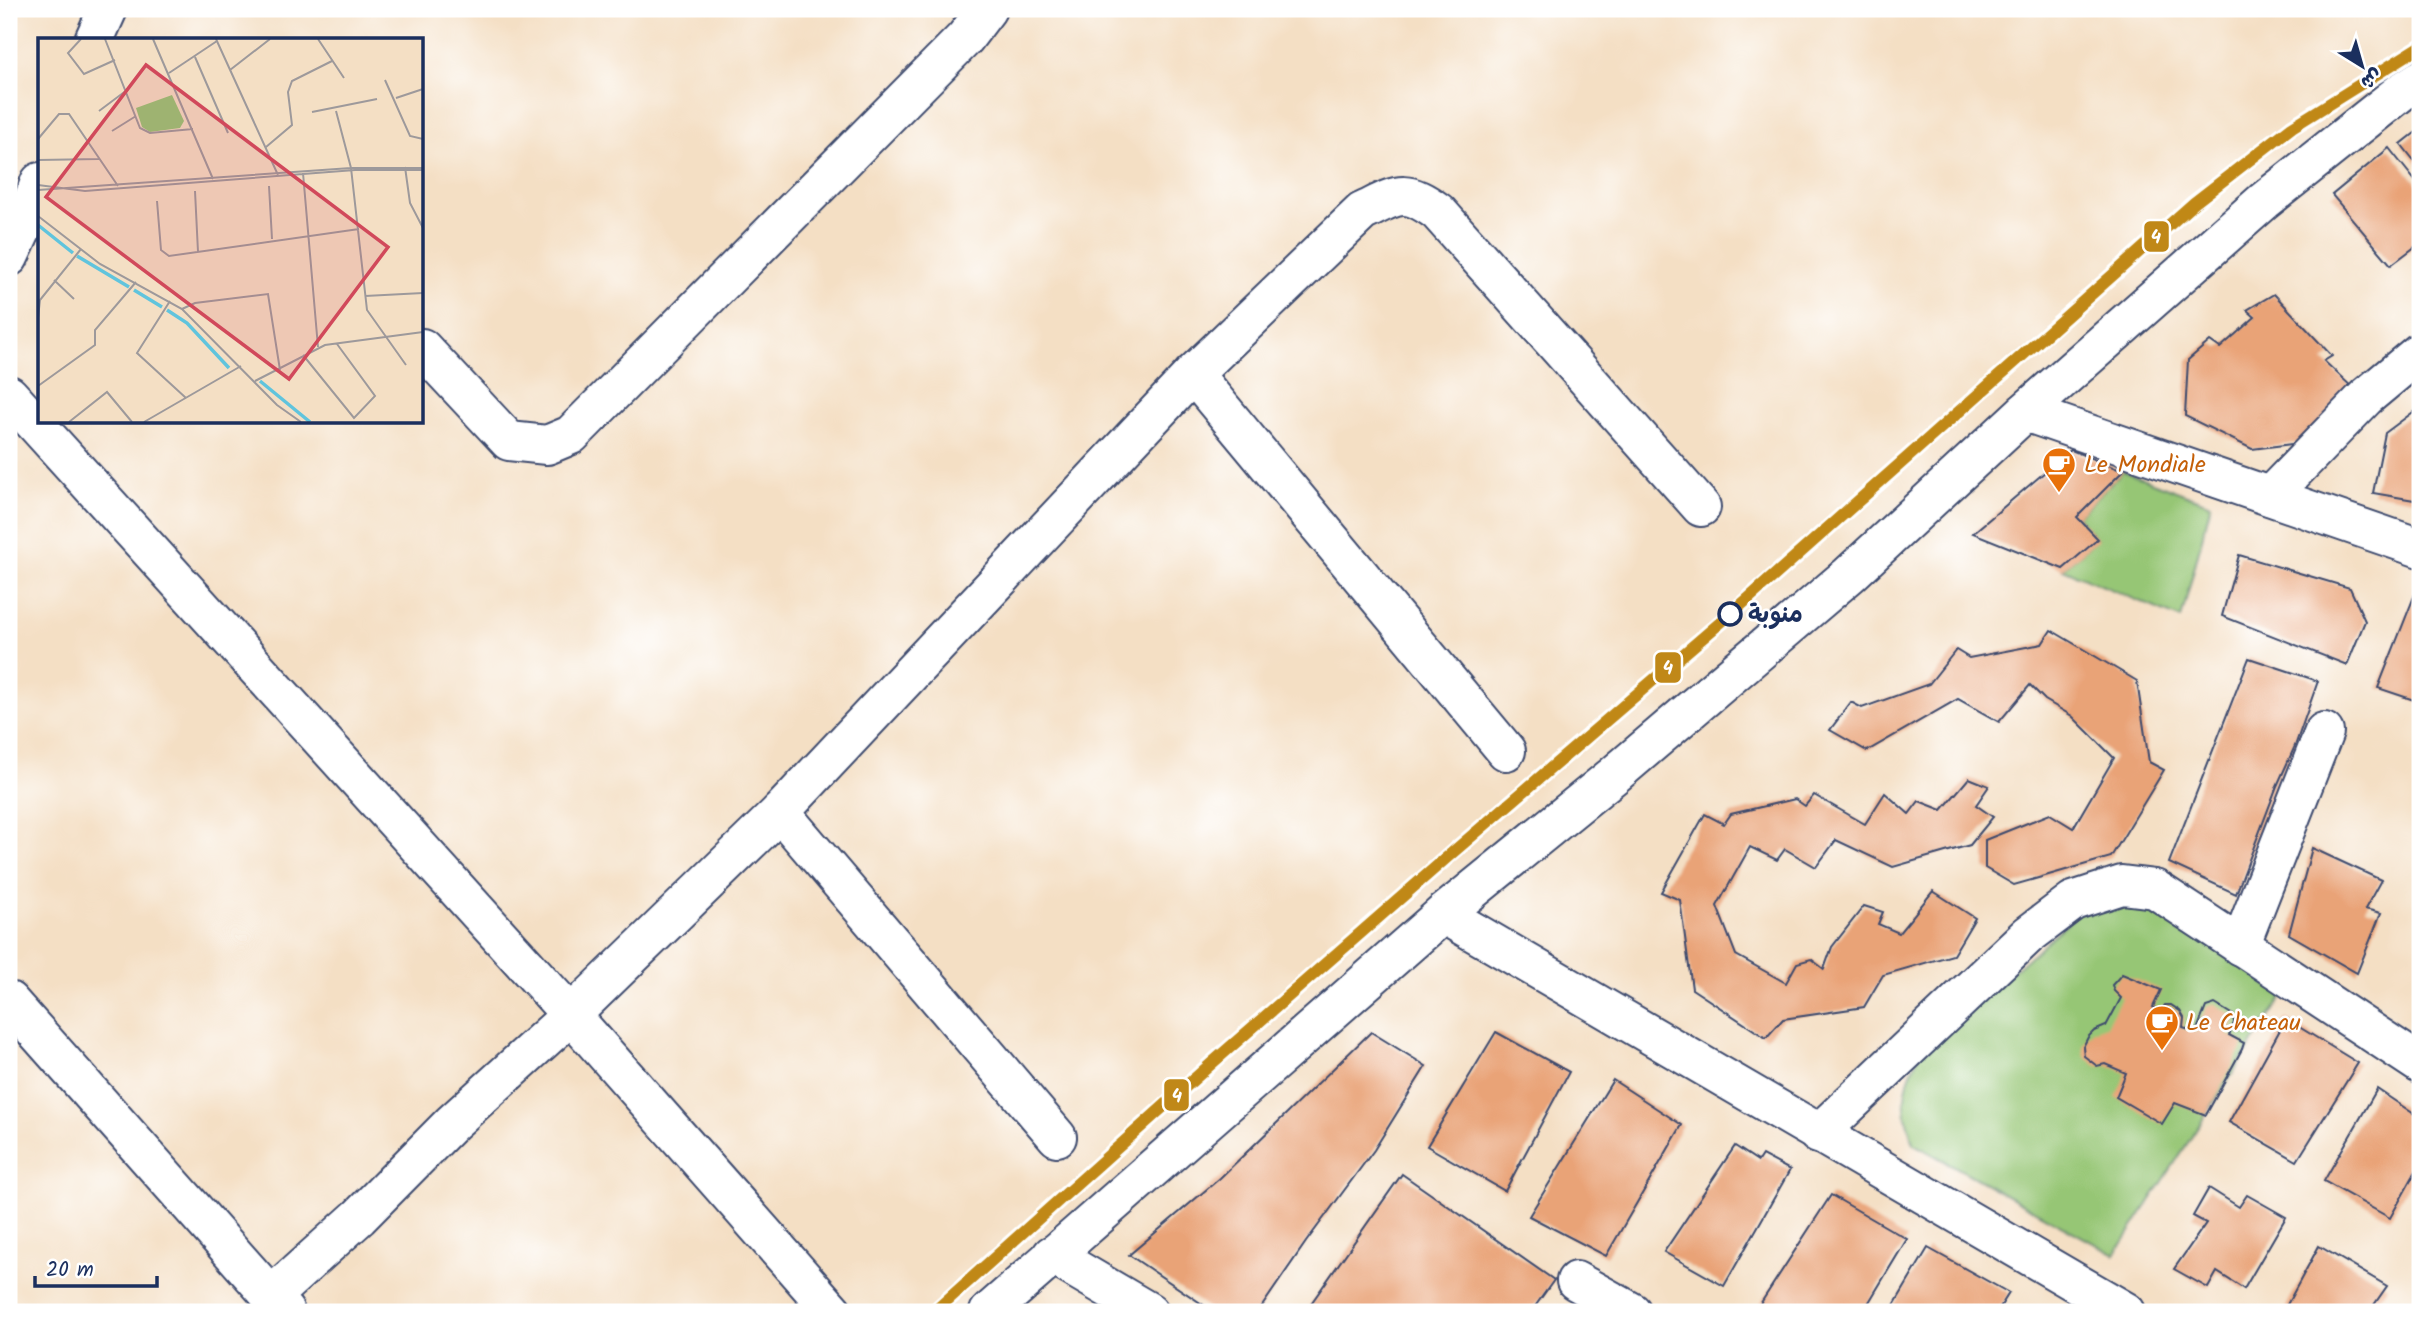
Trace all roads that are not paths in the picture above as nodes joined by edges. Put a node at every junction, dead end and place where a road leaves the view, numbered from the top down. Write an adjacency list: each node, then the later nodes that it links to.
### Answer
1 (987, 9): 6 (street)
2 (2420, 58): 3 (street)
3 (2410, 86): 10 (street)
4 (38, 186): 5 (street)
5 (14, 234)
6 (424, 350)
7 (2420, 352): 11 (street)
8 (1193, 374): 12 (street); 15 (street); 16 (street)
9 (9, 395): 20 (street)
10 (2025, 412): 11 (street); 17 (street)
11 (2270, 496): 13 (street)
12 (1700, 507)
13 (2420, 548)
14 (2324, 732): 18 (street)
15 (1506, 751)
16 (780, 812): 20 (street); 23 (street)
17 (1443, 914): 22 (street); 24 (street)
18 (2240, 946): 21 (street); 22 (street)
19 (9, 1001): 26 (street)
20 (570, 1016): 26 (street); 27 (street)
21 (2420, 1064)
22 (1818, 1134): 31 (street)
23 (1058, 1137)
24 (1052, 1255): 28 (street); 29 (street)
25 (1576, 1281): 30 (street)
26 (278, 1305)
27 (833, 1312)
28 (989, 1312)
29 (1150, 1312)
30 (1632, 1312)
31 (2126, 1312)

